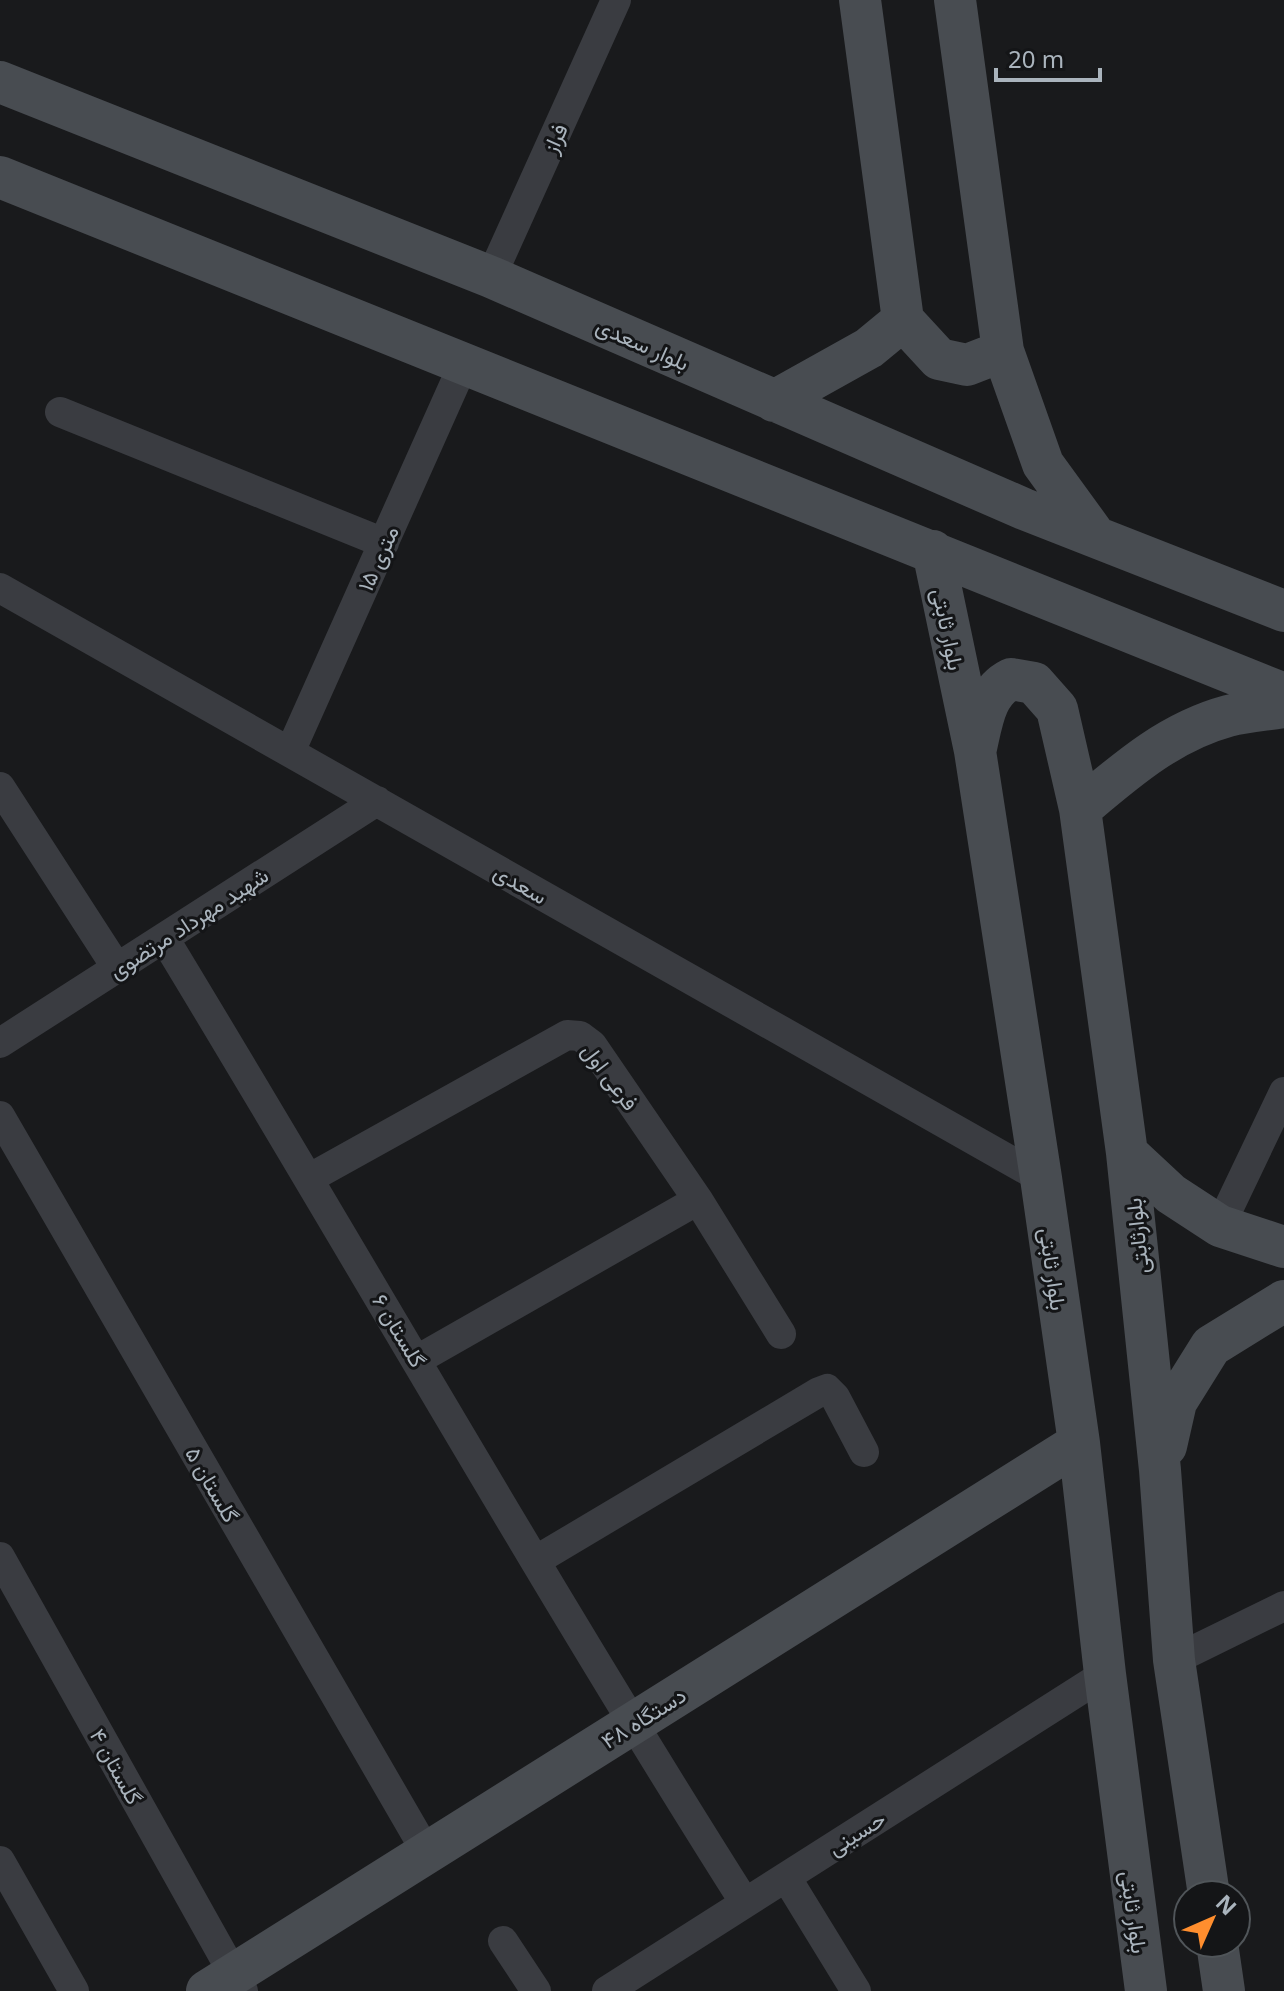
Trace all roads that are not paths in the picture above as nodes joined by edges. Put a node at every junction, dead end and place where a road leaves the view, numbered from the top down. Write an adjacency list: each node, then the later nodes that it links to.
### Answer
1 (616, 0): 6 (street, فراز)
2 (860, 0): 7 (main road)
3 (955, 0): 8 (main road)
4 (0, 82): 6 (main road, بلوار سعدی)
5 (0, 177): 9 (main road)
6 (491, 277): 10 (main road, بلوار سعدی)
7 (903, 320): 8 (main road); 10 (main road)
8 (1003, 351): 12 (main road)
9 (464, 363): 13 (street, ۱۵ متری); 14 (main road)
10 (774, 401): 12 (main road, بلوار سعدی)
11 (60, 412): 13 (street)
12 (1096, 537): 16 (main road, بلوار سعدی)
13 (384, 543): 20 (street, ۱۵ متری)
14 (933, 551): 17 (main road); 19 (main road, بلوار ثابتی)
15 (0, 588): 20 (street, سعدی)
16 (1284, 611)
17 (1284, 694)
18 (1284, 707): 23 (main road)
19 (975, 751): 23 (main road, بلوارثابتی); 31 (main road, بلوار ثابتی)
20 (290, 752): 22 (street, سعدی)
21 (0, 787): 25 (street)
22 (377, 801): 24 (street, شهید مهرداد مرتضوی); 31 (street, سعدی)
23 (1080, 809): 29 (main road, بلوارثابتی)
24 (164, 938): 25 (street, شهید مهرداد مرتضوی); 30 (street, گلستان ۶)
25 (117, 968): 26 (street, شهید مهرداد مرتضوی)
26 (0, 1043)
27 (1284, 1092): 33 (street)
28 (0, 1116): 47 (street, گلستان ۵)
29 (1127, 1153): 33 (main road); 40 (main road, بلوارثابتی)
30 (310, 1178): 32 (street, فرعی اول); 37 (street, گلستان ۶)
31 (1041, 1178): 38 (main road, بلوار ثابتی)
32 (698, 1200): 36 (street, فرعی اول); 37 (street)
33 (1220, 1226): 34 (main road)
34 (1284, 1247)
35 (1284, 1301): 40 (main road)
36 (781, 1334)
37 (417, 1360): 42 (street, گلستان ۶)
38 (1079, 1443): 45 (main road, بلوار ثابتی); 46 (main road, ۴۸ دستگاه)
39 (864, 1452): 42 (street)
40 (1160, 1470): 44 (main road, بلوارثابتی)
41 (0, 1557): 54 (street, گلستان ۴)
42 (535, 1561): 46 (street, گلستان ۶)
43 (1284, 1606): 44 (street)
44 (1174, 1660): 50 (main road, بلوارثابتی)
45 (1105, 1674): 49 (street, حسینی); 59 (main road, بلوار ثابتی)
46 (632, 1724): 47 (main road, ۴۸ دستگاه); 51 (street, گلستان ۶)
47 (427, 1853): 54 (main road, ۴۸ دستگاه)
48 (0, 1861): 55 (street)
49 (786, 1877): 51 (street, حسینی); 58 (street)
50 (1207, 1879)
51 (745, 1903): 57 (street, حسینی)
52 (503, 1941): 56 (street)
53 (1219, 1959): 60 (main road)
54 (228, 1986)
55 (74, 1991)
56 (536, 1991)
57 (607, 1991)
58 (856, 1991)
59 (1146, 1991)
60 (1224, 1991)

